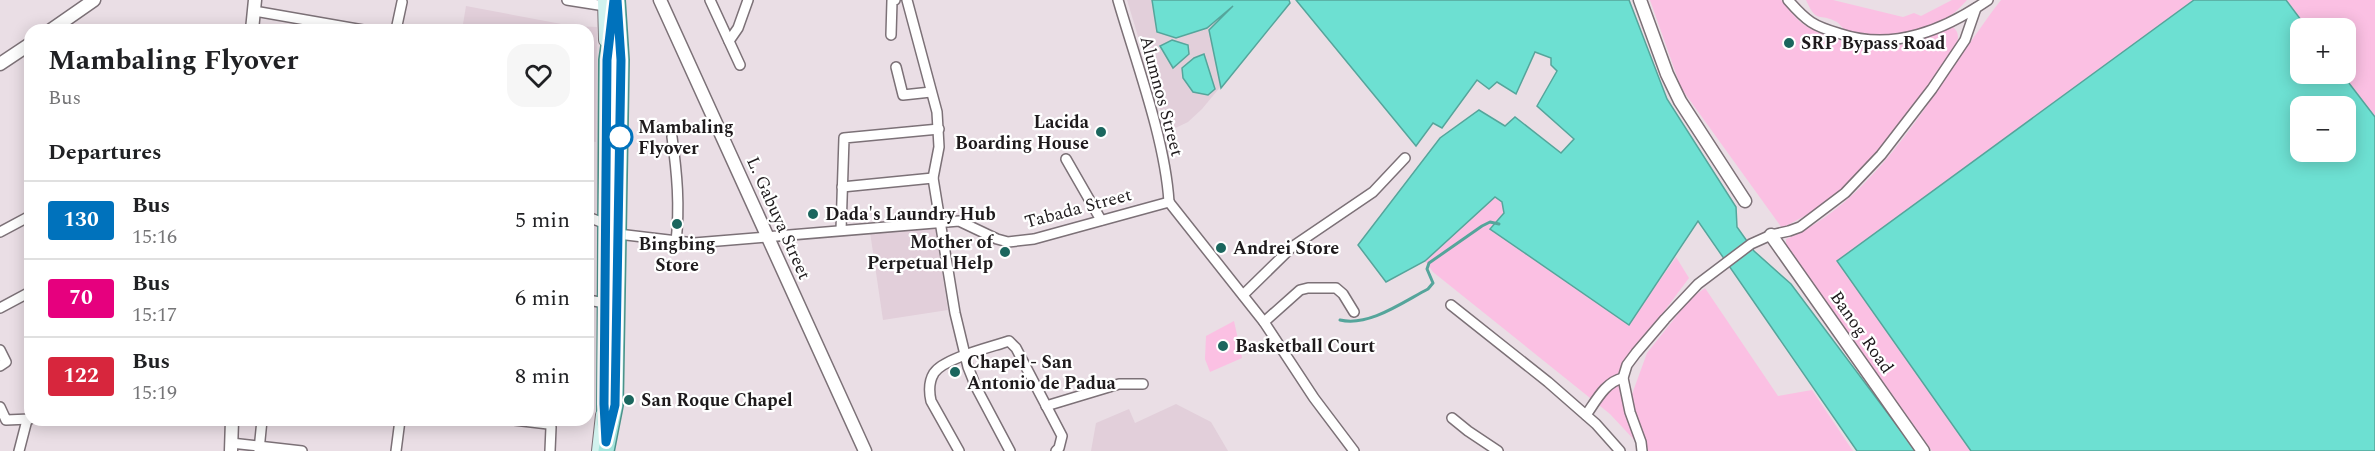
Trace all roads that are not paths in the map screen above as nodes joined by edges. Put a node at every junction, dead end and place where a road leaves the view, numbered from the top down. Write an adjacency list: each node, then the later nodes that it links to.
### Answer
1 (94, 0): 17 (street)
2 (567, 0): 14 (street)
3 (624, 0): 24 (main road)
4 (660, 0): 46 (street, L. Gabuya Street)
5 (710, 0): 22 (street)
6 (748, 0): 22 (street)
7 (895, 0): 21 (street)
8 (907, 0): 28 (street)
9 (1118, 0): 36 (street, Alumnos Street)
10 (1640, 0): 35 (street)
11 (1788, 0): 16 (street)
12 (1988, 0): 16 (street)
13 (402, 2): 20 (street)
14 (610, 2): 24 (main road)
15 (254, 5): 18 (street); 19 (street)
16 (1976, 8): 45 (street)
17 (60, 24)
18 (252, 24)
19 (337, 24)
20 (397, 24)
21 (891, 35)
22 (729, 41): 26 (street)
23 (24, 48): 25 (street)
24 (614, 60): 41 (main road); 44 (main road)
25 (0, 64)
26 (740, 64)
27 (896, 67): 28 (street)
28 (931, 92): 29 (street)
29 (939, 129): 33 (street); 34 (street)
30 (672, 137): 47 (street)
31 (1405, 158): 49 (street)
32 (1066, 159): 39 (street)
33 (933, 178): 34 (street); 40 (street)
34 (842, 186): 42 (street)
35 (1745, 201)
36 (1169, 202): 39 (street, Tabada Street); 49 (street)
37 (24, 219): 43 (street)
38 (594, 219): 41 (street)
39 (1101, 220): 40 (street, Tabada Street)
40 (939, 222): 42 (street, Tabada Street); 57 (street)
41 (606, 224): 51 (main road)
42 (841, 230): 46 (street, Tabada Street)
43 (0, 232)
44 (618, 234): 47 (street, Tabada Street); 61 (main road)
45 (1771, 235): 59 (street); 87 (street, Banog Road)
46 (767, 236): 47 (street, Tabada Street); 79 (street, L. Gabuya Street)
47 (676, 242)
48 (24, 295): 53 (street)
49 (1243, 295): 55 (street)
50 (594, 301): 51 (street)
51 (605, 303): 61 (main road)
52 (1451, 306): 64 (street)
53 (0, 308)
54 (1354, 312): 55 (street)
55 (1264, 322): 83 (street)
56 (0, 350): 58 (street)
57 (965, 356): 62 (street); 80 (street); 81 (street)
58 (0, 366)
59 (1623, 378): 64 (street); 86 (street)
60 (1143, 384): 62 (street)
61 (609, 404): 74 (main road)
62 (1046, 406): 82 (street)
63 (0, 407): 66 (street)
64 (1586, 415): 85 (street)
65 (1452, 418): 84 (street)
66 (24, 419)
67 (27, 426): 75 (street)
68 (232, 426): 72 (street)
69 (261, 426): 73 (street)
70 (399, 426): 77 (street)
71 (550, 426): 78 (street)
72 (231, 447): 73 (street)
73 (259, 448): 76 (street)
74 (606, 449)
75 (19, 451)
76 (302, 451)
77 (396, 451)
78 (550, 451)
79 (865, 451)
80 (959, 451)
81 (1010, 451)
82 (1056, 451)
83 (1354, 451)
84 (1498, 451)
85 (1620, 451)
86 (1642, 451)
87 (1923, 451)

